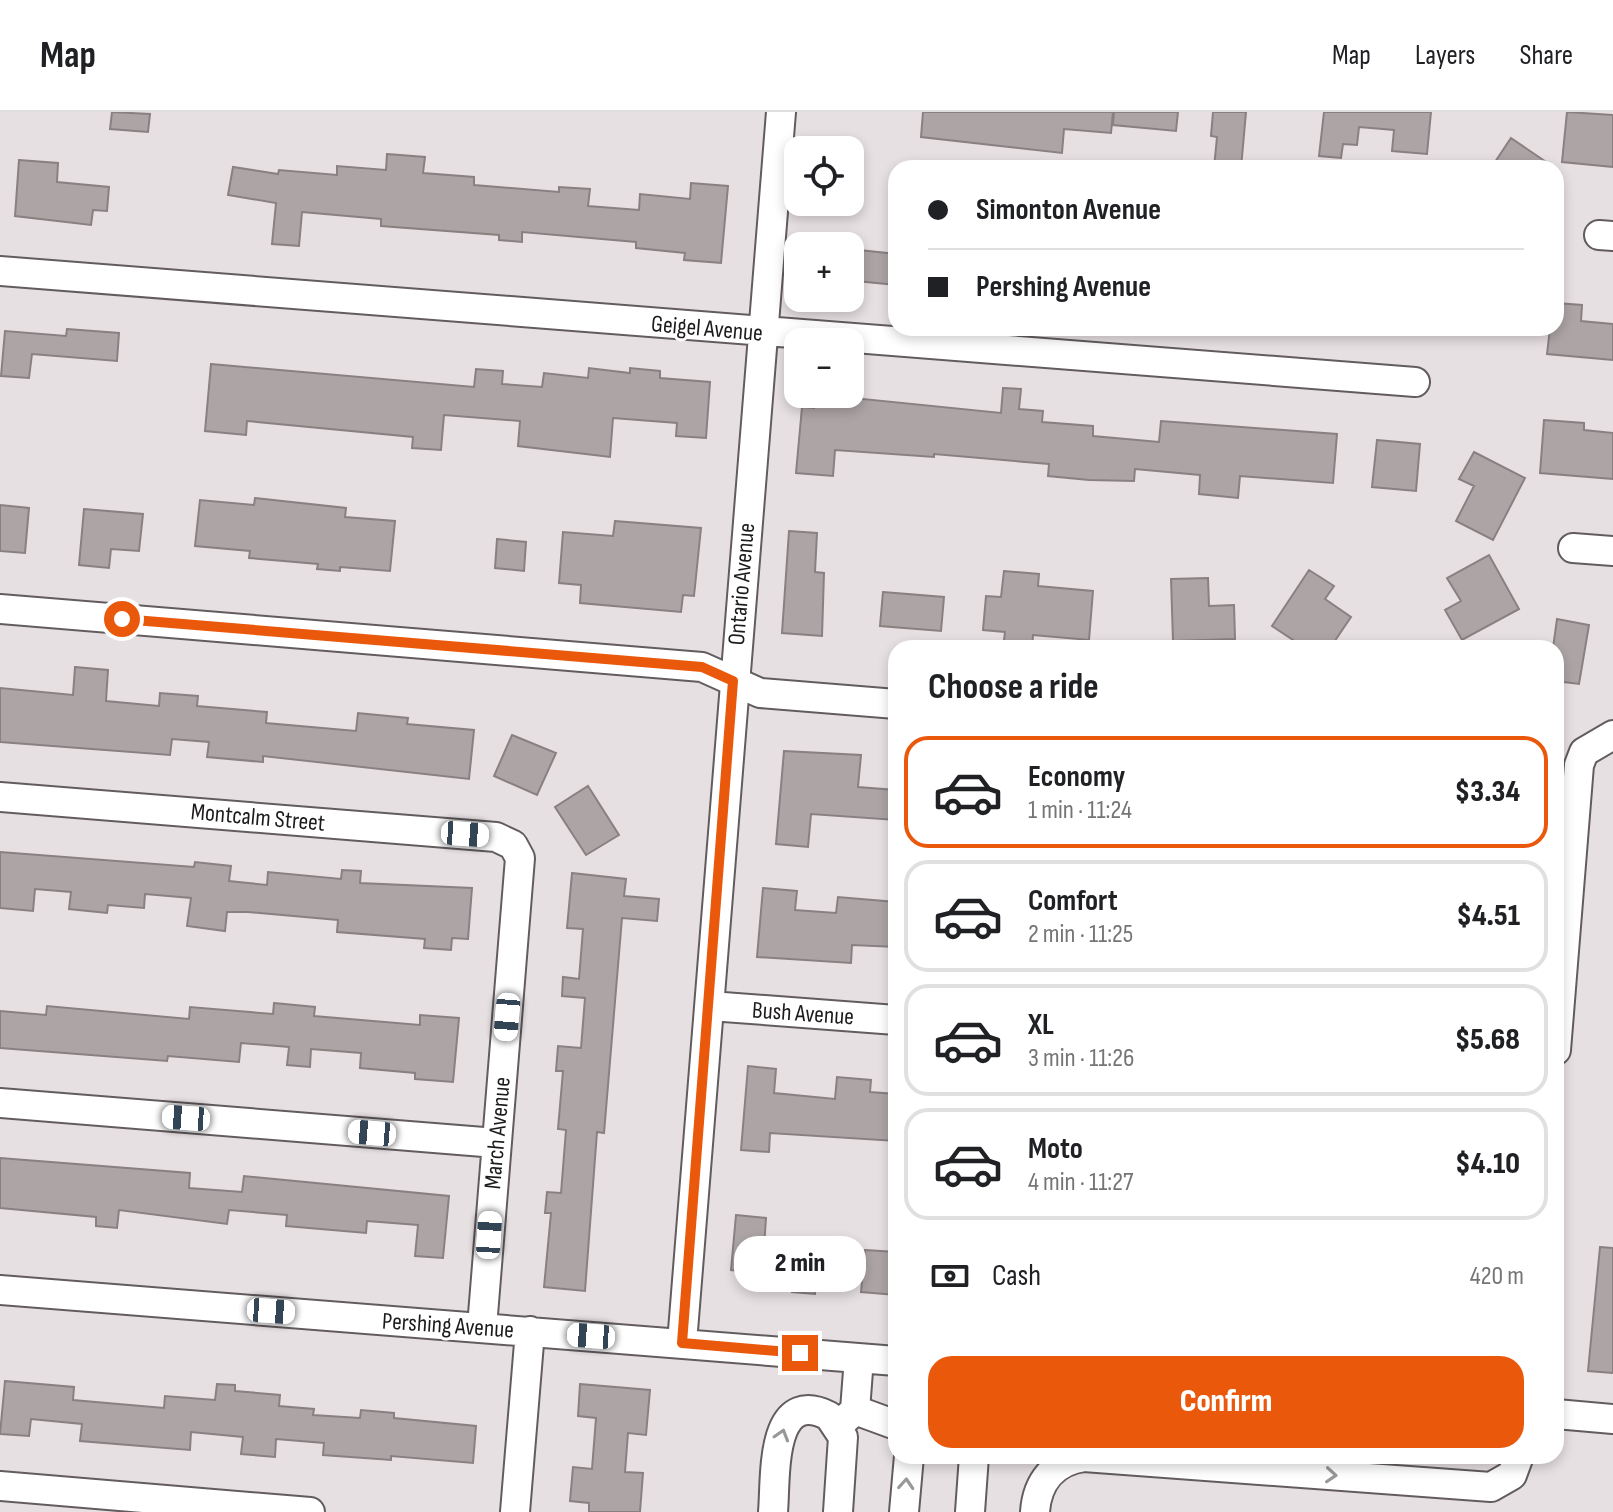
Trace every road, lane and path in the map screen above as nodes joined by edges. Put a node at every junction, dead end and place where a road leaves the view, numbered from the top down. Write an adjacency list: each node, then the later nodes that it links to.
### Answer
1 (781, 112): 3 (street, Ontario Avenue)
2 (0, 271): 3 (street, Geigel Avenue)
3 (761, 332): 4 (street, Geigel Avenue); 8 (street, Ontario Avenue)
4 (1415, 382)
5 (1573, 548): 6 (street)
6 (1613, 551)
7 (0, 609): 8 (street)
8 (733, 681): 9 (street); 14 (street, Ontario Avenue)
9 (888, 703)
10 (1604, 739): 13 (street)
11 (0, 797): 12 (street, Montcalm Street)
12 (513, 845): 17 (street, March Avenue)
13 (1564, 951)
14 (710, 1006): 15 (street, Bush Avenue); 21 (street, Ontario Avenue)
15 (888, 1019)
16 (0, 1103): 17 (street)
17 (496, 1143): 19 (street, March Avenue)
18 (0, 1290): 19 (street, Pershing Avenue)
19 (482, 1327): 20 (street, Pershing Avenue)
20 (530, 1331): 21 (street, Pershing Avenue); 35 (street)
21 (682, 1343): 22 (street, Pershing Avenue)
22 (859, 1358): 23 (street, Pershing Avenue); 25 (street)
23 (888, 1360)
24 (1564, 1415): 26 (street)
25 (846, 1418): 27 (street); 36 (street, one-way to 25); 37 (street)
26 (1613, 1419)
27 (888, 1424)
28 (908, 1464): 38 (street, one-way to 28)
29 (973, 1464): 39 (street)
30 (1062, 1464): 40 (street)
31 (1188, 1464): 32 (street, one-way to 32)
32 (1516, 1464)
33 (0, 1486): 34 (street)
34 (310, 1512)
35 (515, 1512)
36 (773, 1512)
37 (838, 1512)
38 (904, 1512)
39 (970, 1512)
40 (1035, 1512)

